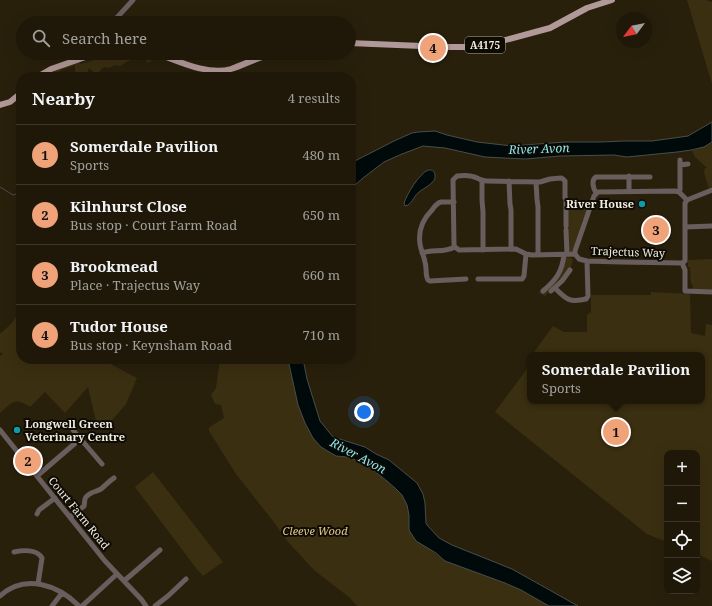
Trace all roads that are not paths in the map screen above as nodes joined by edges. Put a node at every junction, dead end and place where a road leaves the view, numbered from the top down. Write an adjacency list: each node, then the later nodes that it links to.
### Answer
1 (133, 0): 3 (street)
2 (612, 0): 4 (main road, A4175)
3 (118, 16)
4 (356, 43)
5 (77, 60): 8 (main road)
6 (177, 60): 7 (main road)
7 (255, 60)
8 (46, 72)
9 (16, 97): 10 (main road)
10 (0, 105)
11 (688, 164): 19 (street)
12 (629, 176): 13 (street); 18 (street); 20 (street, Trajectus Way)
13 (650, 176)
14 (482, 181): 15 (street); 23 (street); 29 (street)
15 (509, 181): 16 (street); 28 (street)
16 (536, 182): 22 (street); 34 (street)
17 (712, 190): 21 (street)
18 (629, 191): 19 (street); 20 (street)
19 (679, 192): 21 (street)
20 (596, 193): 24 (street, Trajectus Way)
21 (687, 200): 26 (street)
22 (566, 201): 24 (street); 32 (street)
23 (454, 202): 27 (street); 30 (street)
24 (591, 204): 33 (street, Trajectus Way)
25 (712, 226): 26 (street)
26 (685, 227): 36 (street)
27 (455, 247): 29 (street); 30 (street)
28 (511, 249): 29 (street); 31 (street)
29 (483, 250)
30 (422, 253): 38 (street)
31 (526, 254): 34 (street); 39 (street)
32 (565, 254): 33 (street); 34 (street); 40 (street)
33 (575, 254): 35 (street, Trajectus Way)
34 (538, 255)
35 (587, 261): 36 (street, Trajectus Way); 37 (street)
36 (682, 263): 41 (street)
37 (570, 270)
38 (466, 279)
39 (478, 279)
40 (543, 291)
41 (712, 292)
42 (0, 430): 46 (street, Court Farm Road)
43 (73, 430): 44 (street)
44 (80, 439): 45 (street); 46 (street)
45 (102, 464)
46 (37, 476): 48 (street, Court Farm Road)
47 (114, 478): 50 (street)
48 (55, 498): 49 (street); 50 (street, Court Farm Road)
49 (38, 511)
50 (70, 517): 53 (street, Court Farm Road)
51 (18, 550): 56 (street)
52 (160, 550): 55 (street)
53 (117, 574): 55 (street, Court Farm Road); 61 (street)
54 (186, 579): 63 (street)
55 (124, 581): 62 (street, Court Farm Road)
56 (38, 584): 57 (street); 58 (street)
57 (62, 592): 59 (street); 60 (street)
58 (0, 596)
59 (52, 606)
60 (79, 606)
61 (82, 606)
62 (146, 606)
63 (155, 606)

